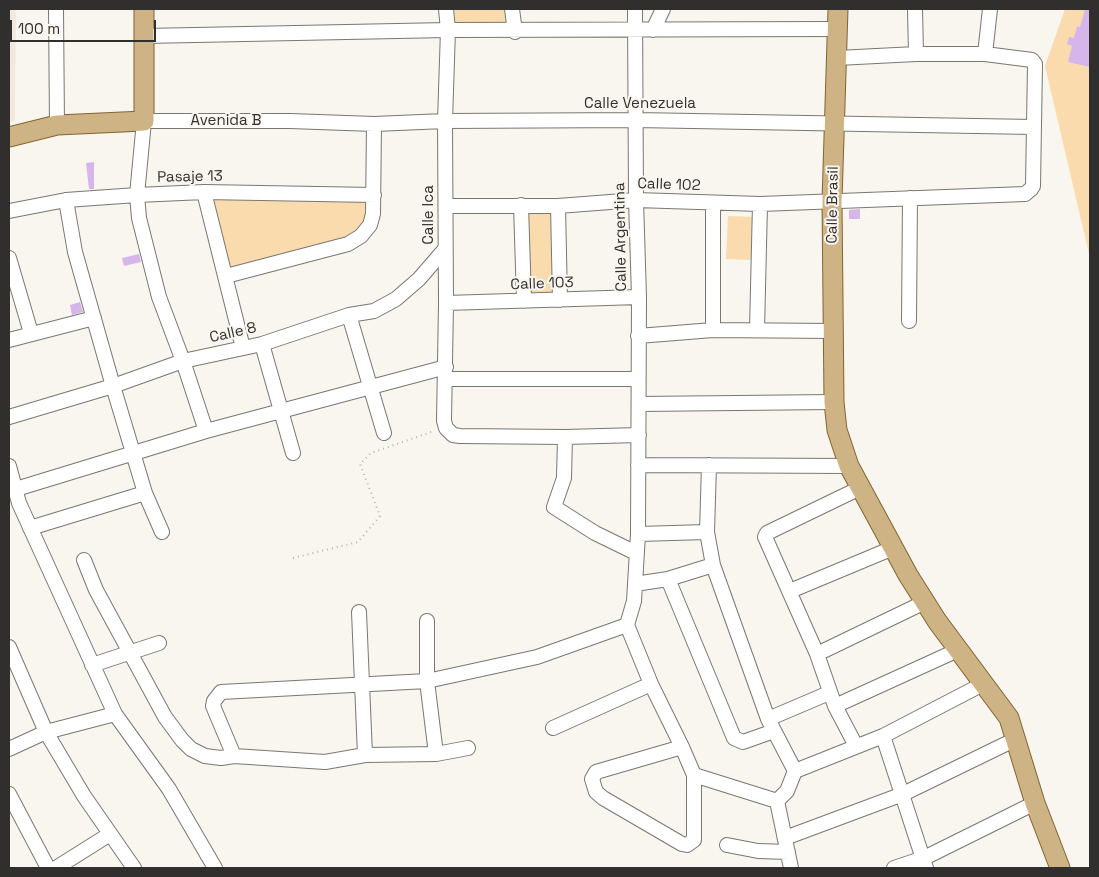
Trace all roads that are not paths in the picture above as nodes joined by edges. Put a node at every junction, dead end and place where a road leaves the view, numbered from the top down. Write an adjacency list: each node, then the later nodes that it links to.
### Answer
1 (56, 9): 24 (street)
2 (144, 9): 15 (main road)
3 (446, 9): 11 (street, Calle Ica)
4 (512, 9): 14 (street)
5 (635, 9): 12 (street, Calle Argentina)
6 (663, 9): 13 (street)
7 (838, 9): 10 (main road, Calle Brasil)
8 (915, 9): 16 (street)
9 (990, 9): 17 (street)
10 (838, 29): 13 (street); 18 (main road, Calle Brasil)
11 (448, 30): 14 (street); 15 (street); 21 (street, Calle Ica)
12 (636, 30): 13 (street); 14 (street); 19 (street, Calle Argentina)
13 (653, 30)
14 (515, 32)
15 (144, 36): 20 (main road)
16 (916, 54): 17 (street); 18 (street)
17 (985, 54): 25 (street, Calle 102)
18 (837, 58): 23 (main road, Calle Brasil)
19 (636, 120): 21 (street, Calle Venezuela); 23 (street, Calle Venezuela); 32 (street, Calle Argentina)
20 (144, 121): 22 (street, Avenida B); 24 (main road, Avenida B); 29 (street)
21 (445, 121): 22 (street, Avenida B); 37 (street, Calle Ica)
22 (374, 124): 28 (street)
23 (834, 124): 25 (street, Calle Venezuela); 33 (main road, Calle Brasil)
24 (57, 125): 26 (main road, Avenida B)
25 (1033, 127): 30 (street, Calle 102)
26 (9, 137)
27 (204, 192): 28 (street, Pasaje 13); 29 (street, Pasaje 13); 42 (street)
28 (374, 194): 42 (street)
29 (137, 195): 31 (street, Pasaje 13); 58 (street)
30 (910, 198): 33 (street, Calle 102); 49 (street)
31 (66, 200): 39 (street, Pasaje 13); 48 (street)
32 (636, 200): 34 (street, Calle 102); 38 (street, Calle 102); 43 (street, Calle Argentina)
33 (832, 201): 35 (street, Calle 102); 52 (main road, Calle Brasil)
34 (713, 203): 35 (street, Calle 102); 50 (street)
35 (760, 204): 51 (street)
36 (521, 205): 37 (street, Calle 102); 38 (street, Calle 102); 44 (street)
37 (446, 206): 40 (street, Calle Ica)
38 (558, 206): 45 (street)
39 (9, 212)
40 (445, 249): 46 (street, Calle Ica); 47 (street, Calle 8)
41 (9, 258): 53 (street)
42 (226, 276): 57 (street)
43 (639, 298): 45 (street, Calle 103); 54 (street, Calle Argentina)
44 (524, 300): 45 (street, Calle 103); 46 (street, Calle 103)
45 (560, 300)
46 (446, 303): 59 (street, Calle Ica)
47 (349, 315): 56 (street, Calle 8); 62 (street)
48 (94, 318): 53 (street); 61 (street)
49 (909, 321)
50 (714, 330): 51 (street); 54 (street)
51 (757, 330): 52 (street)
52 (833, 331): 63 (main road, Calle Brasil)
53 (31, 333): 55 (street)
54 (638, 336): 60 (street, Calle Argentina)
55 (9, 340)
56 (262, 344): 57 (street, Calle 8); 65 (street)
57 (243, 348): 58 (street, Calle 8)
58 (183, 361): 61 (street, Calle 8); 67 (street)
59 (446, 373): 60 (street); 62 (street); 70 (street, Calle Ica)
60 (638, 380): 64 (street, Calle Argentina)
61 (113, 386): 66 (street, Calle 8); 72 (street)
62 (371, 386): 65 (street); 68 (street)
63 (834, 402): 64 (street); 76 (main road, Calle Brasil)
64 (639, 404): 69 (street, Calle Argentina)
65 (281, 411): 67 (street); 71 (street)
66 (9, 417)
67 (206, 431): 72 (street)
68 (384, 433)
69 (639, 435): 70 (street); 73 (street, Calle Argentina)
70 (565, 437): 85 (street)
71 (293, 453)
72 (134, 454): 78 (street); 79 (street)
73 (638, 465): 74 (street); 83 (street, Calle Argentina)
74 (709, 465): 76 (street); 82 (street)
75 (9, 466): 79 (street)
76 (849, 466): 77 (main road, Calle Brasil)
77 (860, 488): 84 (main road, Calle Brasil); 90 (street)
78 (145, 493): 80 (street); 81 (street)
79 (15, 500): 80 (street)
80 (30, 528): 100 (street)
81 (162, 532)
82 (707, 532): 83 (street); 87 (street)
83 (638, 534): 85 (street, Calle Argentina)
84 (893, 548): 90 (street); 91 (main road, Calle Brasil)
85 (636, 553): 89 (street, Calle Argentina)
86 (84, 560): 98 (street)
87 (713, 566): 88 (street); 108 (street)
88 (668, 579): 89 (street); 108 (street)
89 (635, 584): 94 (street, Calle Argentina)
90 (790, 591): 99 (street)
91 (925, 602): 97 (main road, Calle Brasil); 99 (street)
92 (359, 612): 102 (street)
93 (427, 621): 101 (street)
94 (627, 625): 101 (street); 103 (street)
95 (159, 642): 98 (street)
96 (9, 647): 110 (street)
97 (958, 650): 104 (main road, Calle Brasil); 106 (street)
98 (130, 652): 100 (street); 119 (street)
99 (817, 654): 105 (street)
100 (92, 665): 107 (street)
101 (427, 681): 102 (street); 117 (street)
102 (362, 684): 118 (street); 119 (street)
103 (651, 684): 109 (street); 114 (street)
104 (983, 684): 111 (street); 112 (main road, Calle Brasil)
105 (829, 693): 106 (street); 108 (street)
106 (835, 706): 113 (street)
107 (115, 714): 110 (street); 135 (street)
108 (771, 725): 120 (street)
109 (553, 728)
110 (46, 732): 116 (street); 126 (street)
111 (883, 736): 113 (street); 123 (street)
112 (1016, 739): 123 (street); 125 (main road, Calle Brasil)
113 (856, 746): 120 (street)
114 (682, 747): 121 (street); 121 (street)
115 (468, 748): 117 (street)
116 (9, 749)
117 (436, 754): 118 (street)
118 (365, 755): 119 (street)
119 (234, 756)
120 (795, 771): 124 (street)
121 (694, 775): 124 (street)
122 (9, 794): 132 (street)
123 (903, 794): 127 (street); 130 (street)
124 (777, 801): 127 (street)
125 (1035, 803): 130 (street); 131 (main road, Calle Brasil)
126 (110, 834): 133 (street); 134 (street)
127 (785, 838): 129 (street)
128 (727, 845): 129 (street)
129 (788, 852): 136 (street)
130 (925, 863): 137 (street)
131 (1055, 867)
132 (48, 868)
133 (56, 868)
134 (134, 868)
135 (215, 868)
136 (791, 868)
137 (894, 868)

